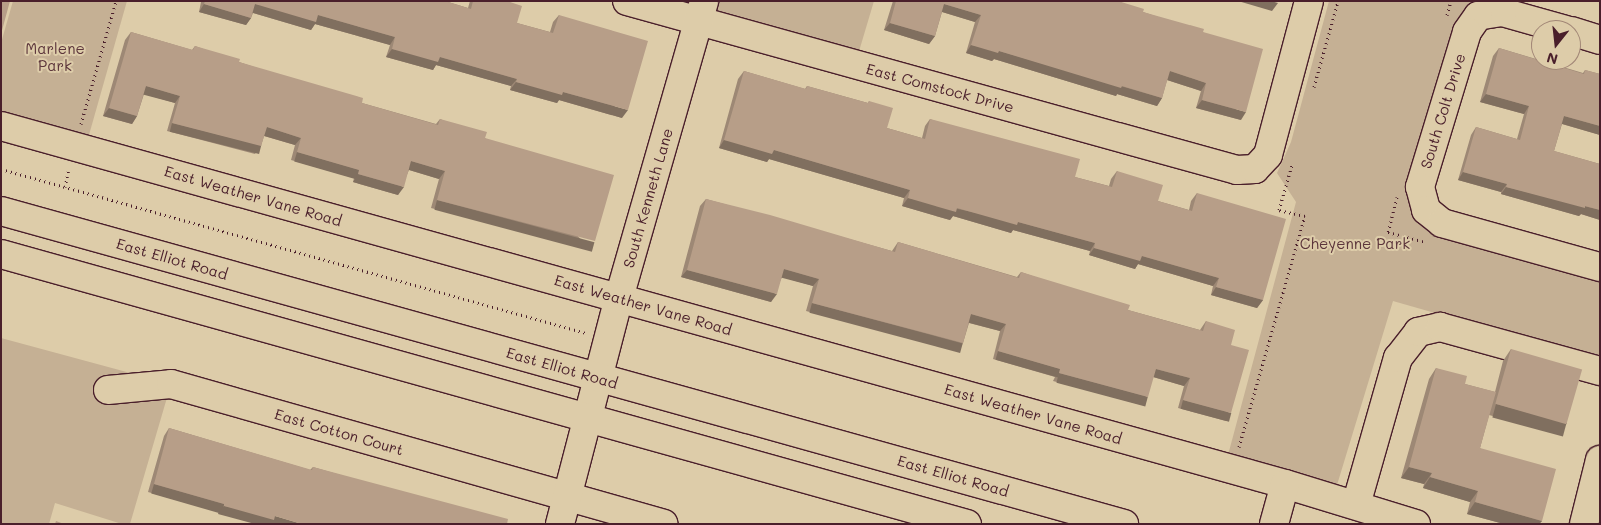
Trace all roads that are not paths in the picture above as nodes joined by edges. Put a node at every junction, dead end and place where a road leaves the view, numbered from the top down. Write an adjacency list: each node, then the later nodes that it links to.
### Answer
1 (627, 1): 3 (street, East Comstock Drive)
2 (1309, 1): 3 (street, East Comstock Drive)
3 (701, 11): 11 (street, South Kenneth Lane)
4 (1531, 20): 10 (street, South Colt Drive)
5 (1581, 34): 6 (street)
6 (1600, 40)
7 (1, 126): 11 (street, East Weather Vane Road)
8 (1, 211): 14 (street, East Elliot Road)
9 (1, 254): 14 (street, East Elliot Road)
10 (1600, 266)
11 (620, 298): 14 (street, South Kenneth Lane); 16 (street, East Weather Vane Road)
12 (1600, 371): 18 (street)
13 (108, 390): 17 (street, East Cotton Court)
14 (594, 397): 17 (street, South Kenneth Lane); 21 (street, East Elliot Road); 22 (street, East Elliot Road)
15 (1600, 460): 25 (street)
16 (1285, 484): 18 (street, East Weather Vane Road); 23 (street)
17 (567, 497): 19 (street, South Kenneth Lane); 20 (street, East Cotton Court)
18 (1356, 506): 24 (street, East Weather Vane Road)
19 (560, 524)
20 (664, 524)
21 (966, 524)
22 (1124, 524)
23 (1274, 524)
24 (1416, 524)
25 (1584, 524)

